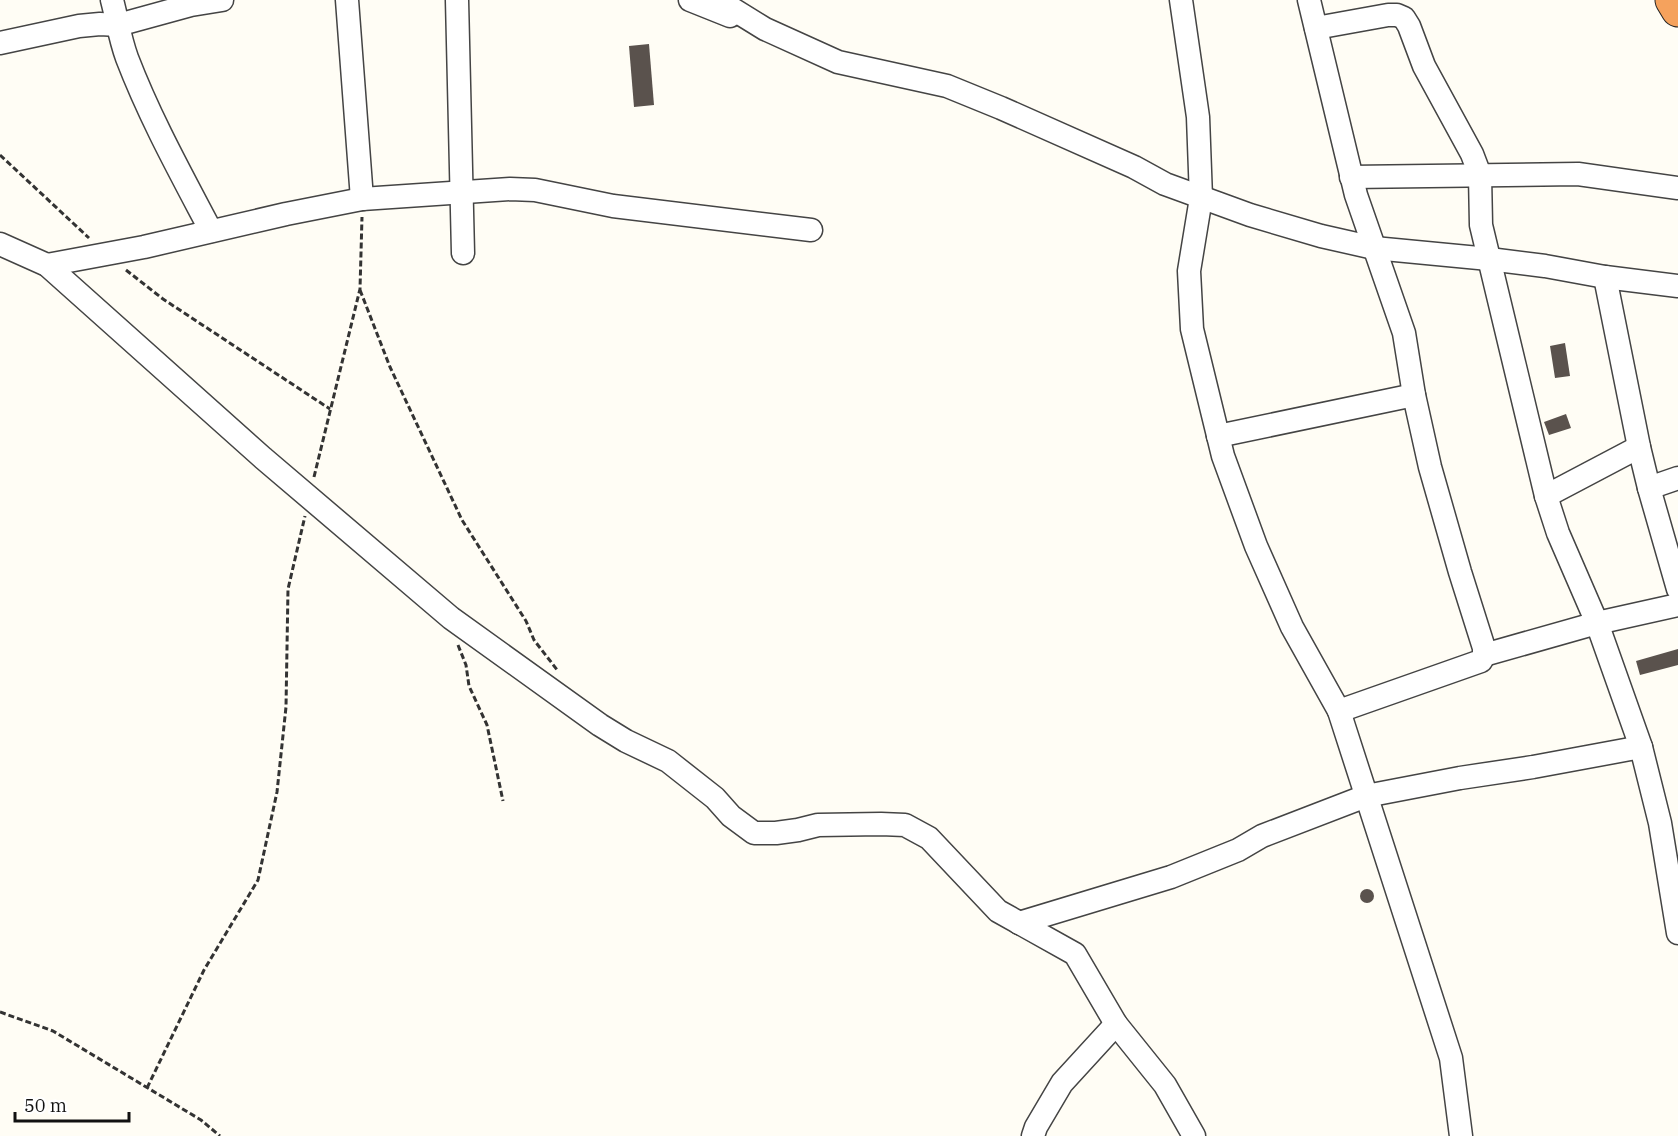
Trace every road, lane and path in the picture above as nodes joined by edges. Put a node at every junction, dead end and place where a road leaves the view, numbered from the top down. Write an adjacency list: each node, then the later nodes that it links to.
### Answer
1 (112, 0): 12 (street)
2 (222, 0): 10 (street)
3 (347, 0): 22 (street)
4 (457, 0): 20 (street)
5 (690, 0): 14 (street)
6 (718, 0): 14 (street)
7 (1181, 0): 21 (street)
8 (1309, 0): 13 (street)
9 (1672, 0): 11 (highway)
10 (190, 3): 12 (street)
11 (1678, 10)
12 (118, 25): 15 (street); 24 (street)
13 (1316, 28): 17 (street); 18 (street)
14 (765, 29): 21 (street)
15 (0, 43)
16 (0, 155): 28 (path)
17 (1480, 175): 18 (street); 19 (street); 29 (street)
18 (1351, 177): 26 (street)
19 (1678, 188)
20 (462, 192): 22 (street); 23 (street); 27 (street)
21 (1201, 198): 26 (street); 36 (street)
22 (362, 199): 24 (street); 33 (path)
23 (811, 230)
24 (211, 231): 28 (street)
25 (0, 244): 30 (street)
26 (1374, 248): 29 (street); 34 (street)
27 (463, 253)
28 (107, 254): 30 (street); 35 (path)
29 (1489, 259): 31 (street); 41 (street)
30 (47, 265): 40 (street)
31 (1605, 277): 32 (street); 37 (street)
32 (1678, 286)
33 (360, 289): 35 (path); 48 (path)
34 (1414, 394): 36 (street); 47 (street)
35 (330, 409): 40 (path)
36 (1218, 436): 49 (street)
37 (1639, 447): 39 (street); 41 (street)
38 (1678, 478): 39 (street)
39 (1649, 488): 43 (street)
40 (309, 496): 53 (street)
41 (1546, 496): 45 (street)
42 (314, 520): 57 (path)
43 (1678, 589)
44 (1678, 605): 45 (street)
45 (1597, 623): 47 (street); 50 (street)
46 (456, 643): 52 (path)
47 (1484, 655): 49 (street)
48 (563, 677)
49 (1339, 711): 51 (street)
50 (1641, 747): 51 (street); 54 (street)
51 (1366, 796): 53 (street); 61 (street)
52 (503, 801)
53 (1019, 923): 56 (street)
54 (1678, 933)
55 (0, 1012): 57 (path)
56 (1116, 1024): 59 (street); 60 (street)
57 (147, 1088): 58 (path)
58 (220, 1136)
59 (1033, 1136)
60 (1194, 1136)
61 (1461, 1136)

